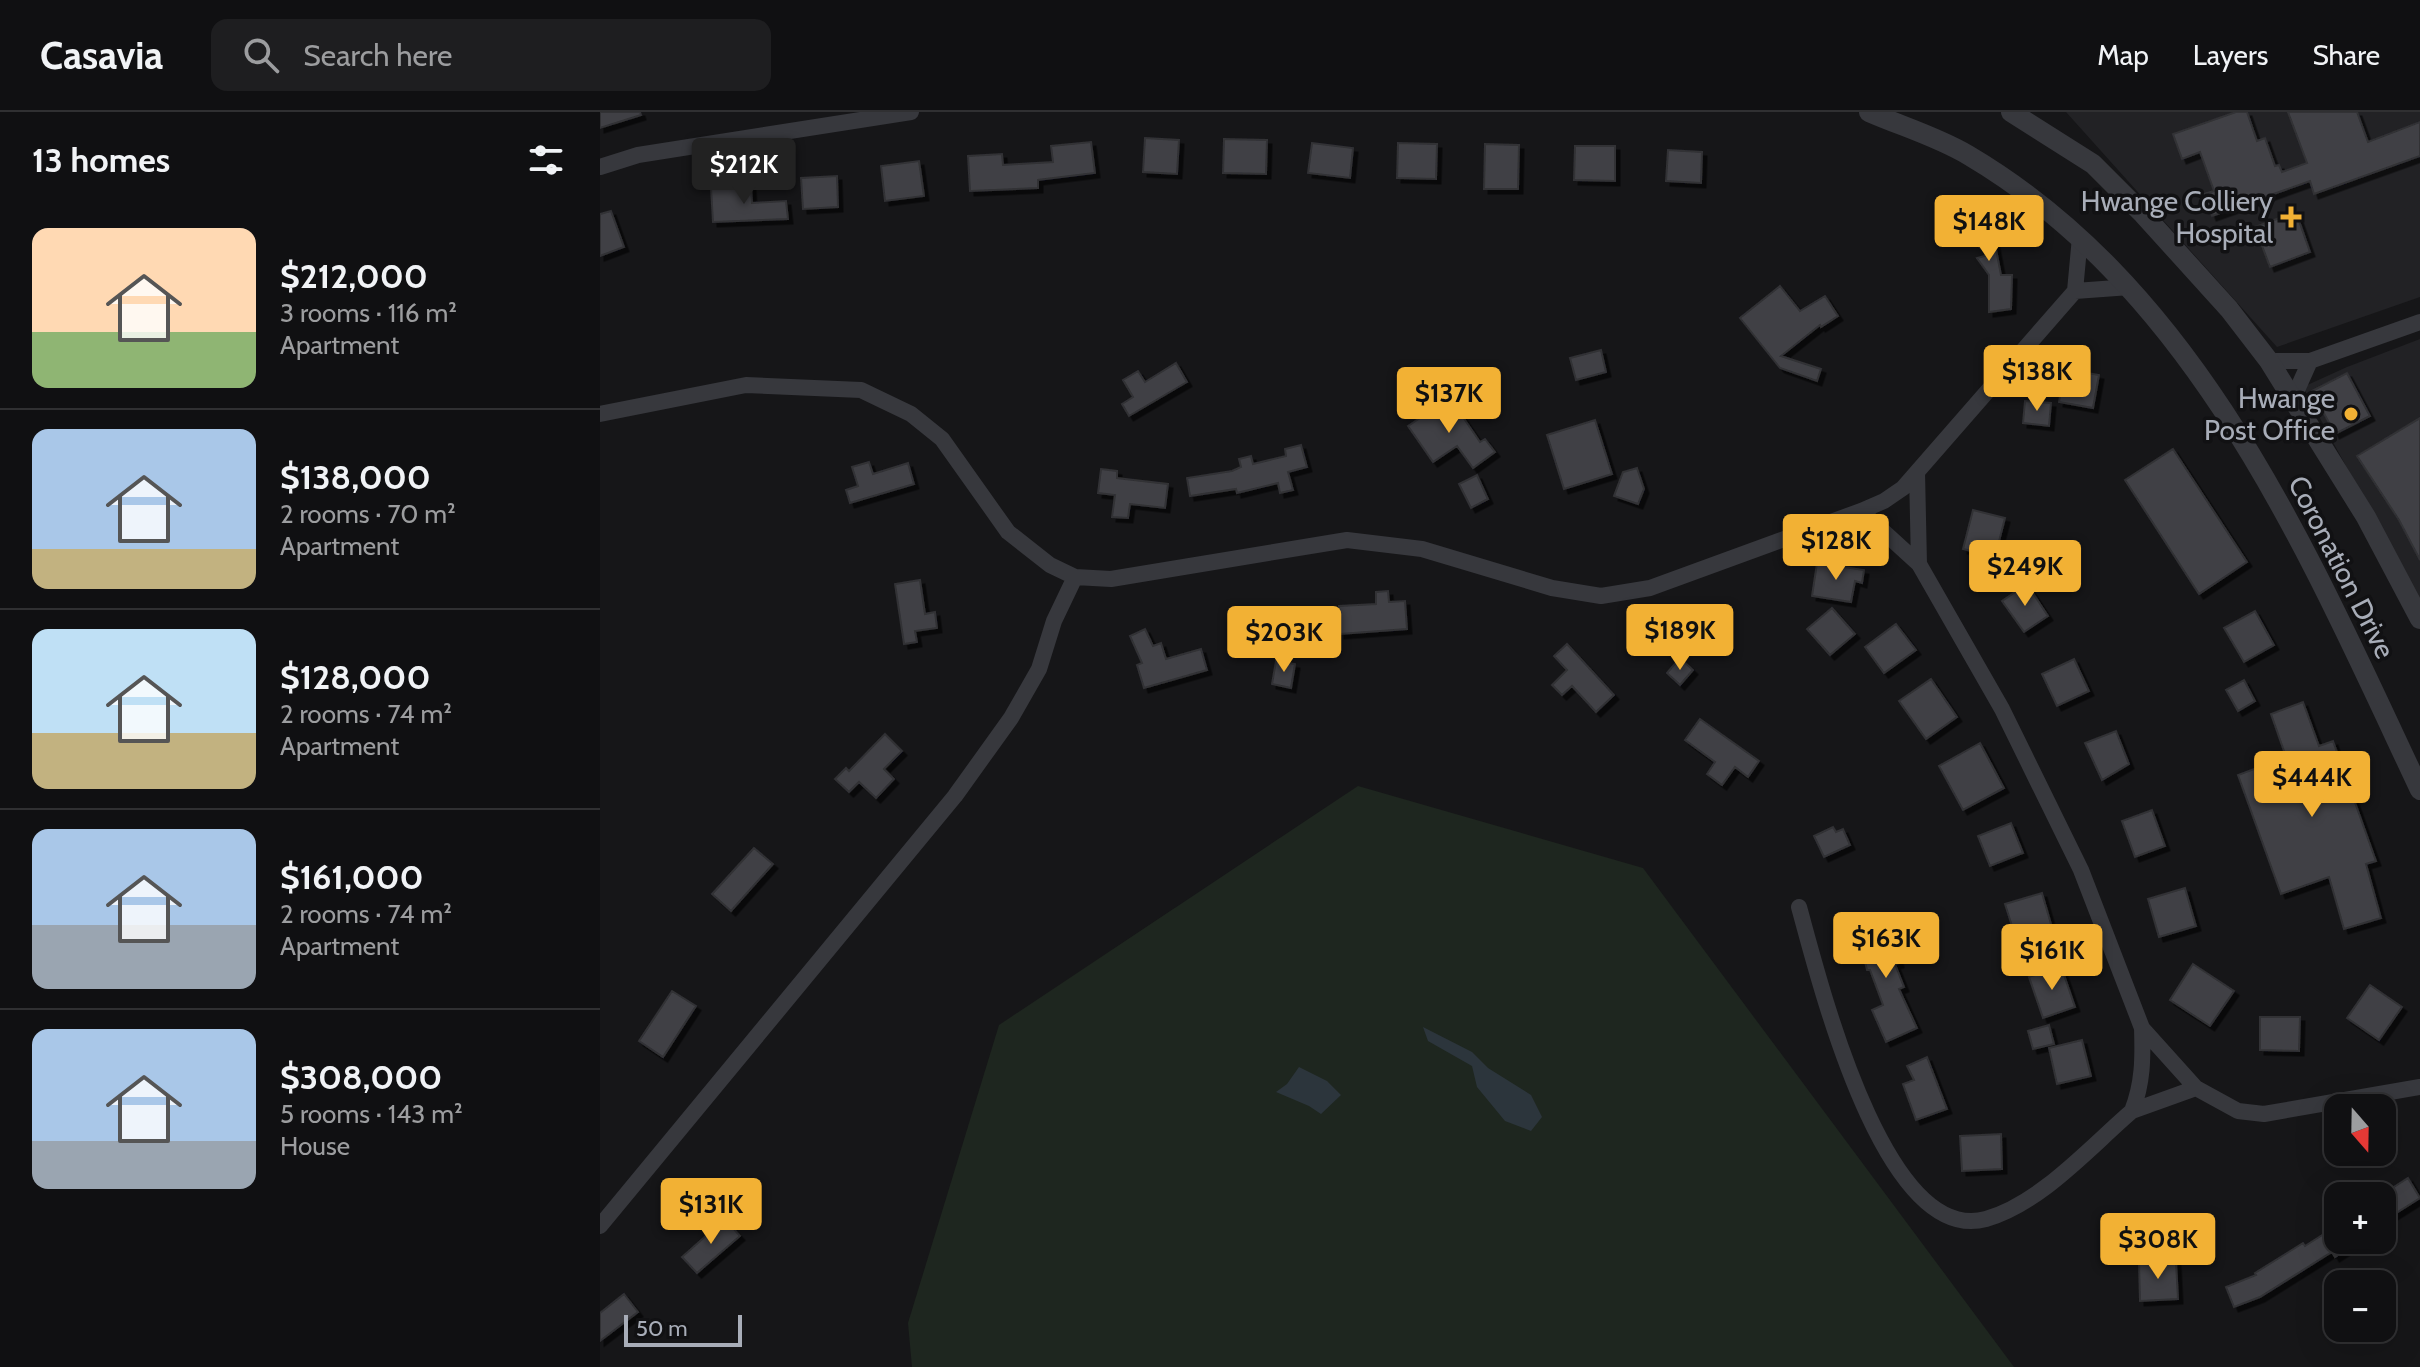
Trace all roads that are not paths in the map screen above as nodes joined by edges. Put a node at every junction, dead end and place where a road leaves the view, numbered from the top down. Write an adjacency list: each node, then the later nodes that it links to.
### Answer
1 (1869, 112): 6 (street, Coronation Drive)
2 (2011, 112): 4 (street, Coronation Drive)
3 (898, 113): 5 (street)
4 (2042, 121): 10 (street, Coronation Drive)
5 (600, 167)
6 (2080, 237): 7 (street, Coronation Drive); 8 (street)
7 (2130, 287): 8 (street); 19 (street, Coronation Drive)
8 (2075, 291): 14 (street)
9 (2420, 322): 11 (street)
10 (2269, 361): 11 (street); 12 (street, Coronation Drive)
11 (2310, 361): 12 (street)
12 (2293, 399): 18 (street, Coronation Drive)
13 (600, 414): 17 (street)
14 (1917, 472): 15 (street); 16 (street)
15 (1861, 511): 16 (street); 17 (street)
16 (1919, 564): 21 (street)
17 (1075, 577): 25 (street)
18 (2420, 619)
19 (2420, 790)
20 (1799, 907): 24 (street)
21 (2142, 1028): 23 (street); 24 (street)
22 (2420, 1087): 23 (street)
23 (2196, 1088): 24 (street)
24 (2132, 1111)
25 (600, 1226)

